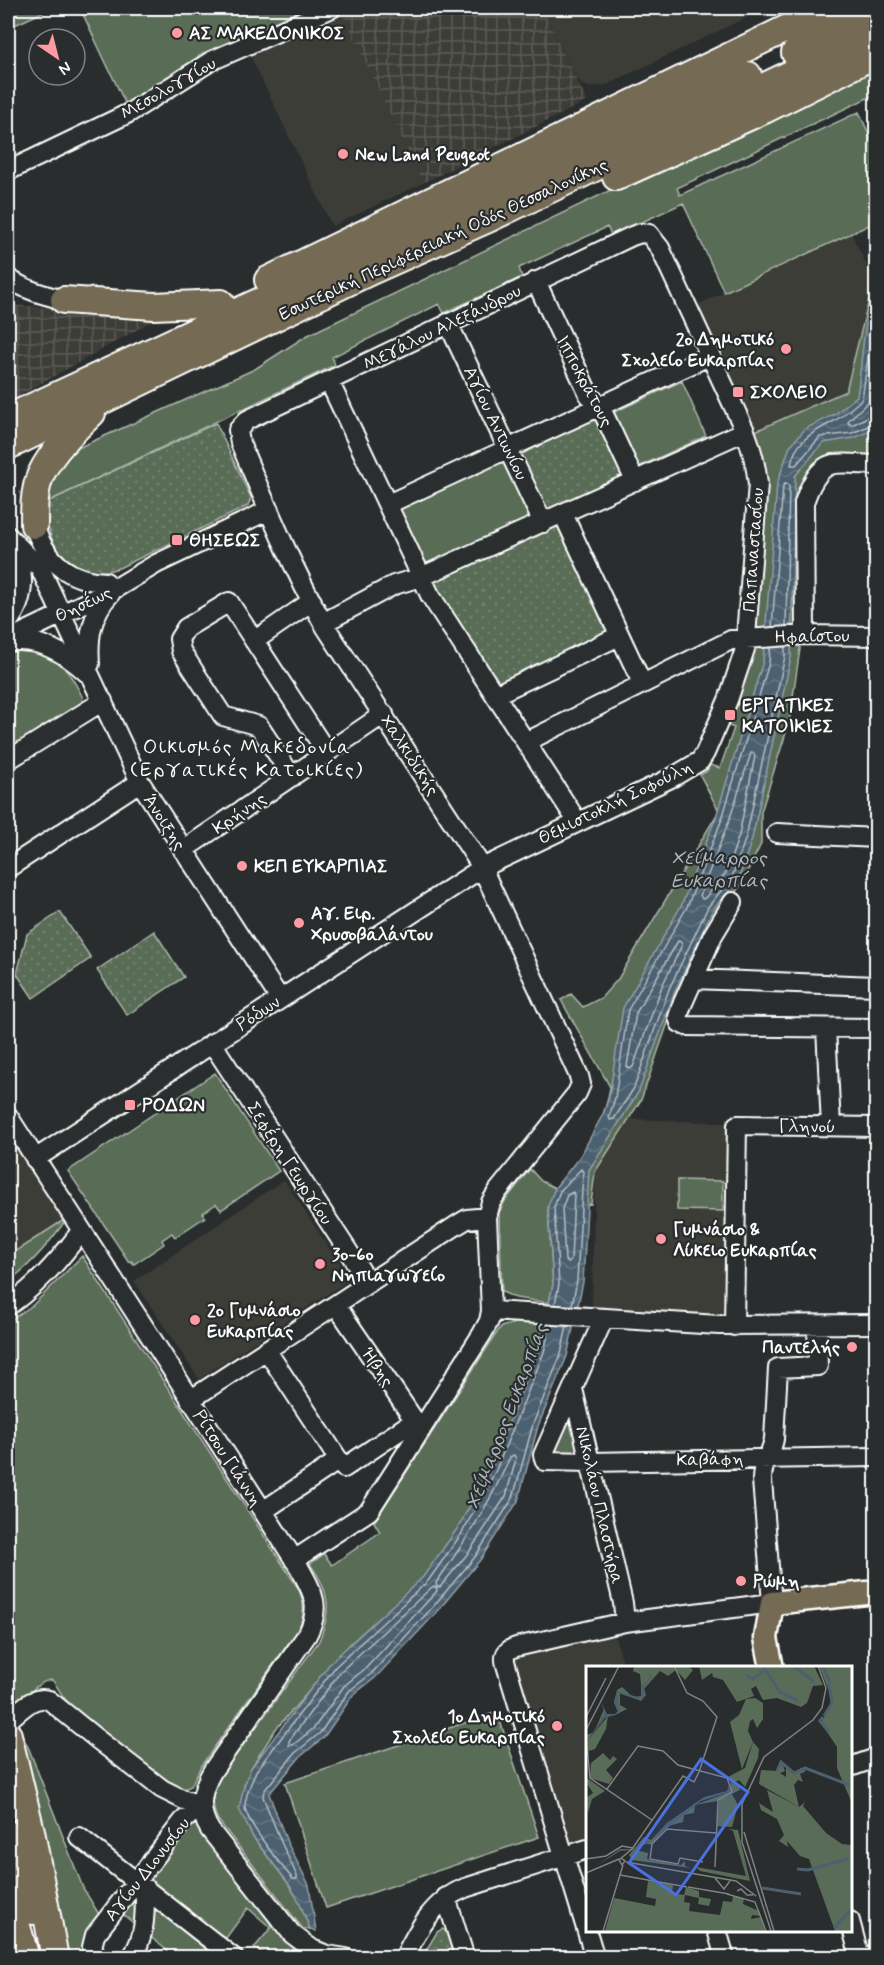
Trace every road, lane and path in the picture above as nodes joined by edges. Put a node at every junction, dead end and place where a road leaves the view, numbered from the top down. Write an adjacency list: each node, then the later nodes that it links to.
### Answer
1 (332, 8): 6 (street, Μεσολογγίου)
2 (829, 8): 14 (highway)
3 (876, 9): 18 (highway, Εσωτερική Περιφερειακή Οδός Θεσσαλονίκης)
4 (876, 31): 10 (highway, Εσωτερική Περιφερειακή Οδός Θεσσαλονίκης)
5 (876, 54): 10 (highway)
6 (38, 156): 7 (street, Μεσολογγίου); 8 (street, Μεσολογγίου)
7 (8, 171)
8 (8, 180)
9 (649, 234): 12 (street, Μεγάλου Αλεξάνδρου); 16 (street, Παπαναστασίου)
10 (371, 271): 19 (highway, Εσωτερική Περιφερειακή Οδός Θεσσαλονίκης)
11 (8, 278): 13 (street)
12 (536, 281): 15 (street, Μεγάλου Αλεξάνδρου); 20 (street, Ιπποκράτους)
13 (64, 300): 14 (highway)
14 (221, 303): 18 (highway)
15 (448, 323): 17 (street, Μεγάλου Αλεξάνδρου); 25 (street, Αγίου Αντωνίου)
16 (711, 355): 20 (street); 23 (street, Παπαναστασίου)
17 (329, 381): 22 (street, Μεγάλου Αλεξάνδρου); 28 (street)
18 (86, 382): 21 (highway, Εσωτερική Περιφερειακή Οδός Θεσσαλονίκης)
19 (105, 400): 24 (highway, Εσωτερική Περιφερειακή Οδός Θεσσαλονίκης); 32 (highway)
20 (600, 406): 25 (street); 27 (street, Ιπποκράτους)
21 (8, 418)
22 (238, 428): 29 (street, Χαλκιδικής)
23 (746, 431): 27 (street); 45 (street, Παπαναστασίου)
24 (8, 446)
25 (508, 449): 28 (street); 31 (street, Αγίου Αντωνίου)
26 (876, 465): 42 (street)
27 (635, 481): 30 (street)
28 (388, 504): 35 (street)
29 (268, 510): 36 (street, Θησέως); 37 (street, Χαλκιδικής)
30 (563, 514): 31 (street); 43 (street)
31 (543, 523): 35 (street)
32 (34, 525): 34 (street, Άνοιξης); 36 (street)
33 (8, 537): 34 (street, Άνοιξης); 39 (street)
34 (39, 568): 38 (street, Άνοιξης)
35 (421, 577): 40 (street); 50 (street)
36 (111, 585): 38 (street, Θησέως); 48 (street)
37 (312, 602): 40 (street, Χαλκιδικής); 46 (street)
38 (59, 610): 41 (street, Θησέως); 47 (street, Θησέως); 48 (street, Άνοιξης)
39 (8, 622)
40 (323, 623): 52 (street, Χαλκιδικής)
41 (8, 627)
42 (803, 635): 44 (street, Ηφαίστου); 45 (street, Ηφαίστου)
43 (619, 636): 49 (street); 50 (street)
44 (876, 636)
45 (747, 638): 49 (street); 58 (street, Θεμιστοκλή Σοφούλη)
46 (254, 640): 54 (street); 56 (street)
47 (8, 641): 48 (street)
48 (92, 678): 51 (street, Άνοιξης)
49 (642, 683): 53 (street)
50 (495, 695): 53 (street)
51 (103, 700): 55 (street); 57 (street, Άνοιξης)
52 (384, 714): 54 (street, Κρήνης); 63 (street, Χαλκιδικής)
53 (526, 742): 58 (street)
54 (327, 753): 56 (street, Κρήνης)
55 (8, 760)
56 (292, 777): 61 (street, Κρήνης)
57 (140, 782): 61 (street, Άνοιξης); 62 (street)
58 (577, 821): 63 (street, Θεμιστοκλή Σοφούλη)
59 (777, 833): 60 (street)
60 (876, 838)
61 (183, 850): 67 (street, Άνοιξης)
62 (8, 868)
63 (482, 868): 67 (street, Ρόδων); 75 (street, Χαλκιδικής)
64 (733, 902): 65 (street)
65 (693, 979): 66 (street); 68 (street)
66 (876, 986)
67 (280, 999): 70 (street, Ρόδων)
68 (826, 1028): 69 (street); 72 (street)
69 (876, 1028)
70 (212, 1043): 74 (street, Ρόδων); 77 (street, Σεφέρη Γεωργίου)
71 (8, 1116): 74 (street, Ρίτσου Γιάννη)
72 (831, 1126): 73 (street, Γληνού); 84 (street, Γληνού)
73 (876, 1127)
74 (35, 1159): 76 (street, Ρίτσου Γιάννη)
75 (487, 1217): 77 (street); 80 (street)
76 (81, 1231): 79 (street); 87 (street, Ρίτσου Γιάννη)
77 (369, 1283): 78 (street)
78 (336, 1305): 85 (street); 88 (street, Ήβης)
79 (8, 1306)
80 (491, 1311): 81 (street); 88 (street)
81 (604, 1318): 84 (street); 86 (street)
82 (876, 1324): 83 (street)
83 (817, 1325): 84 (street); 89 (street)
84 (734, 1326)
85 (267, 1351): 87 (street); 91 (street)
86 (573, 1389): 92 (street, Νικολάου Πλαστήρα); 92 (street, Καβάφη)
87 (190, 1400): 93 (street, Ρίτσου Γιάννη)
88 (418, 1426): 91 (street); 94 (street)
89 (768, 1457): 90 (street, Καβάφη); 92 (street, Καβάφη); 96 (street)
90 (876, 1457)
91 (339, 1460): 93 (street)
92 (590, 1462): 97 (street, Νικολάου Πλαστήρα)
93 (263, 1511): 94 (street, Ρίτσου Γιάννη)
94 (294, 1560): 102 (street, Ρίτσου Γιάννη)
95 (876, 1592): 96 (main road)
96 (772, 1603): 97 (street); 98 (main road)
97 (625, 1622): 106 (street)
98 (772, 1666)
99 (10, 1726): 102 (street); 117 (highway)
100 (876, 1758): 101 (street)
101 (851, 1766)
102 (201, 1805): 107 (street, Αγίου Διονυσίου); 121 (street)
103 (8, 1834): 116 (highway)
104 (79, 1837): 107 (street)
105 (586, 1849): 106 (street)
106 (564, 1856): 109 (street); 111 (street)
107 (141, 1885): 118 (street, Αγίου Διονυσίου); 119 (street); 120 (street)
108 (8, 1895): 115 (highway)
109 (446, 1897): 122 (street); 123 (street)
110 (851, 1927): 126 (street)
111 (586, 1928)
112 (587, 1932): 124 (street)
113 (718, 1932): 125 (street)
114 (876, 1954): 126 (street)
115 (26, 1958)
116 (46, 1958)
117 (55, 1958)
118 (98, 1958)
119 (131, 1958)
120 (234, 1958)
121 (346, 1958)
122 (404, 1958)
123 (465, 1958)
124 (595, 1958)
125 (725, 1958)
126 (862, 1958)

